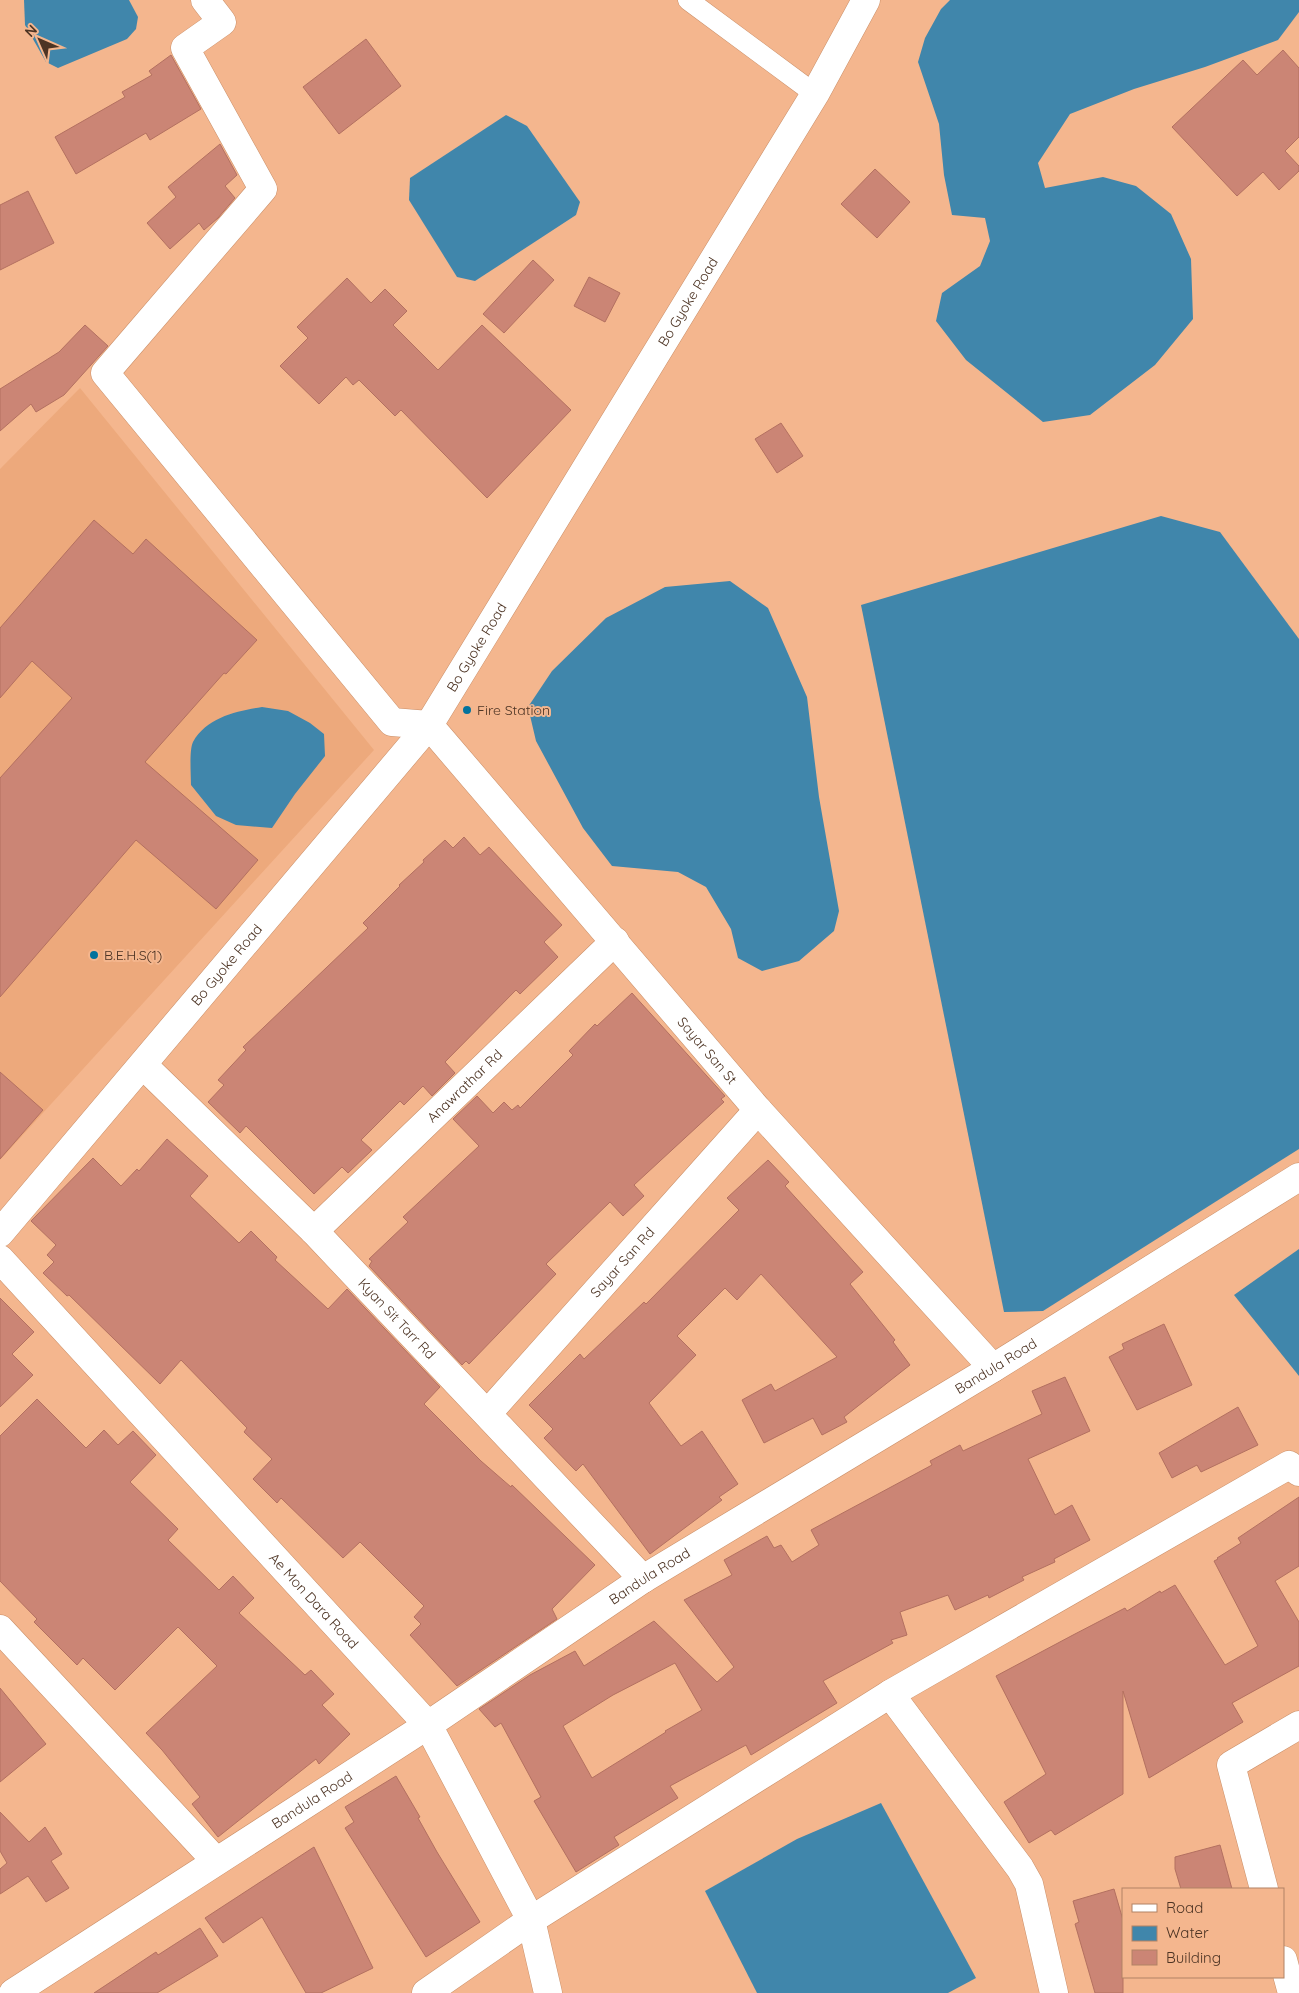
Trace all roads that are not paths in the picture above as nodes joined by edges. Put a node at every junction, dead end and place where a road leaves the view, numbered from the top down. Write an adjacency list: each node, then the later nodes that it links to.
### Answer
1 (205, 0): 5 (street)
2 (688, 0): 4 (lane)
3 (866, 0): 4 (street, Bo Gyoke Road)
4 (814, 94): 5 (street, Bo Gyoke Road)
5 (429, 725): 6 (street, Sayar San St); 7 (street, Bo Gyoke Road)
6 (615, 941): 8 (street, Sayar San St); 10 (street, Anawrathar Rd)
7 (143, 1065): 10 (street, Kyan Sit Tarr Rd); 11 (street, Bo Gyoke Road)
8 (758, 1110): 13 (street, Sayar San St); 14 (street, Sayar San Rd)
9 (1299, 1177): 13 (street, Bandula Road)
10 (314, 1231): 14 (street, Kyan Sit Tarr Rd)
11 (0, 1233)
12 (0, 1259): 19 (street, Ae Mon Dara Road)
13 (994, 1368): 16 (street, Bandula Road)
14 (488, 1413): 16 (street, Kyan Sit Tarr Rd)
15 (1299, 1472): 18 (street)
16 (644, 1579): 19 (street, Bandula Road)
17 (0, 1629): 21 (street)
18 (890, 1694): 23 (street); 28 (street)
19 (428, 1725): 21 (street, Bandula Road); 23 (street, Ae Mon Dara Road)
20 (1299, 1725): 22 (street)
21 (216, 1861): 25 (street, Bandula Road)
22 (1264, 1888)
23 (531, 1920): 26 (street); 27 (street, Ae Mon Dara Road)
24 (1284, 1964): 29 (street)
25 (13, 1993)
26 (426, 1993)
27 (548, 1993)
28 (1054, 1993)
29 (1292, 1993)

